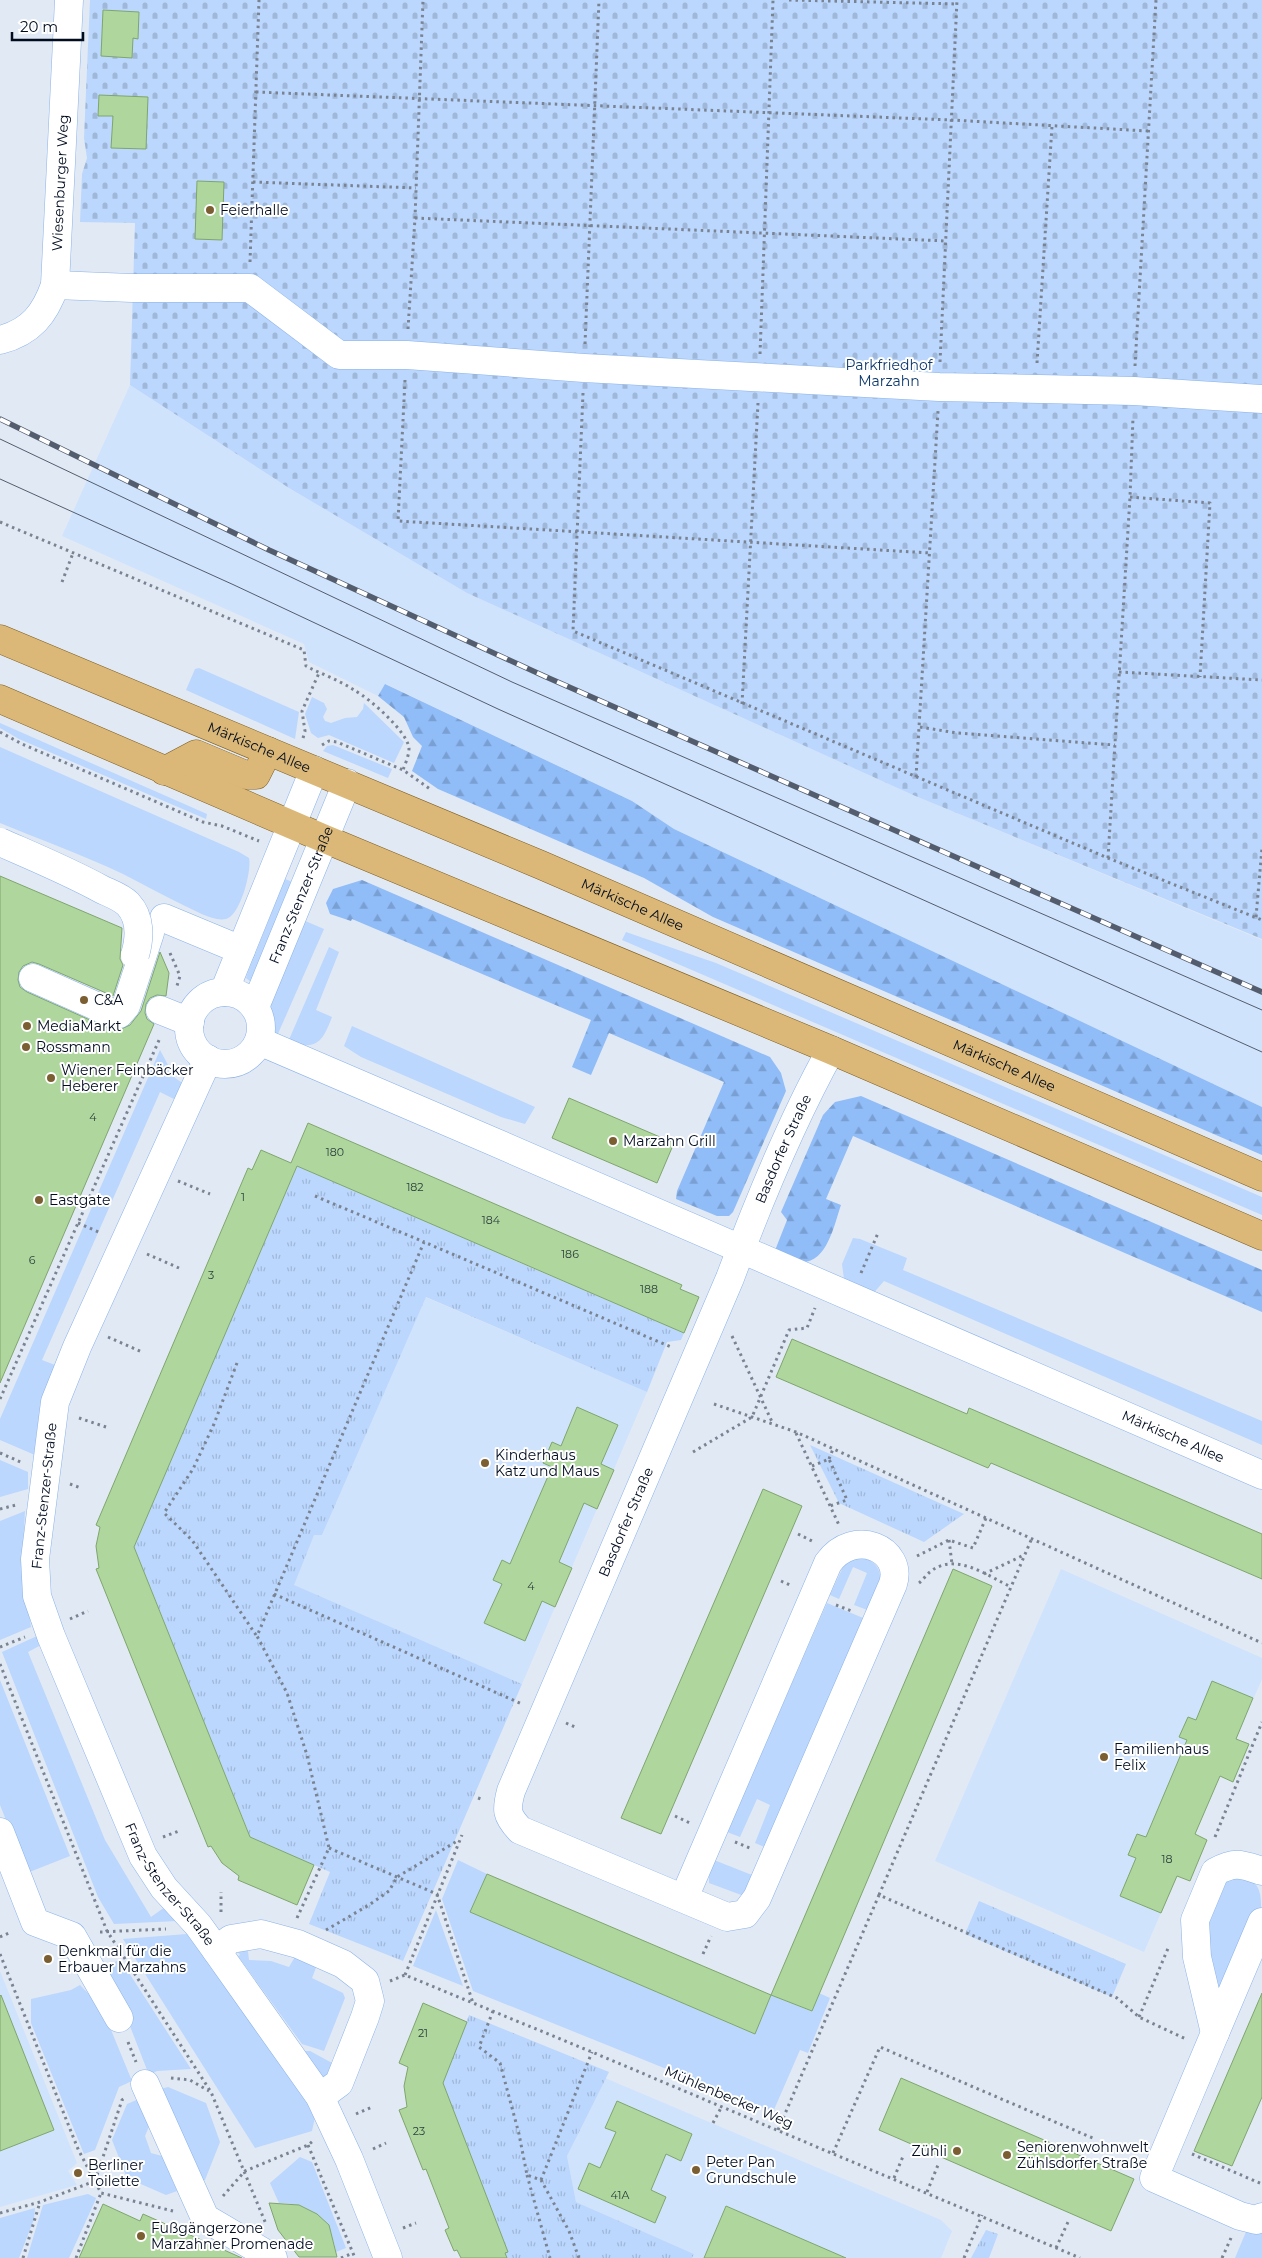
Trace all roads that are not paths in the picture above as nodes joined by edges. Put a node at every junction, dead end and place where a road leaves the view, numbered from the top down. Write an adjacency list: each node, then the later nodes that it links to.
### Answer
1 (69, 0): 2 (street, Wiesenburger Weg)
2 (55, 285): 3 (street, Wiesenburger Weg); 4 (street)
3 (0, 340)
4 (1262, 399)
5 (0, 639): 7 (main road, Märkische Allee)
6 (0, 699): 9 (main road)
7 (268, 751): 8 (main road, Märkische Allee); 9 (main road)
8 (317, 758): 10 (main road, Märkische Allee); 11 (street)
9 (164, 770): 11 (main road)
10 (347, 783): 12 (street, Franz-Stenzer-Straße); 23 (main road, Märkische Allee)
11 (292, 825): 12 (main road); 15 (street)
12 (325, 839): 19 (street, Franz-Stenzer-Straße); 21 (main road)
13 (0, 841): 16 (street, bridge); 17 (street)
14 (164, 918): 15 (street)
15 (241, 950): 18 (street)
16 (135, 954)
17 (33, 978)
18 (224, 992): 19 (street); 22 (street)
19 (255, 1008): 20 (street)
20 (259, 1041): 22 (street); 25 (street, Märkische Allee)
21 (830, 1050): 24 (main road); 25 (street, Basdorfer Straße)
22 (208, 1059): 31 (street, Franz-Stenzer-Straße)
23 (1262, 1178)
24 (1262, 1236)
25 (741, 1250): 26 (street, Märkische Allee); 29 (street, Basdorfer Straße)
26 (1262, 1475)
27 (0, 1832): 32 (street)
28 (1262, 1871): 33 (street)
29 (684, 1898): 29 (street, Basdorfer Straße)
30 (1262, 1922): 33 (street)
31 (216, 1950): 35 (street, Franz-Stenzer-Straße); 35 (street, Franz-Stenzer-Straße)
32 (124, 2030)
33 (1213, 2041): 36 (street)
34 (141, 2075): 37 (street)
35 (320, 2096): 38 (street, Franz-Stenzer-Straße)
36 (1262, 2217)
37 (271, 2245)
38 (388, 2258)

